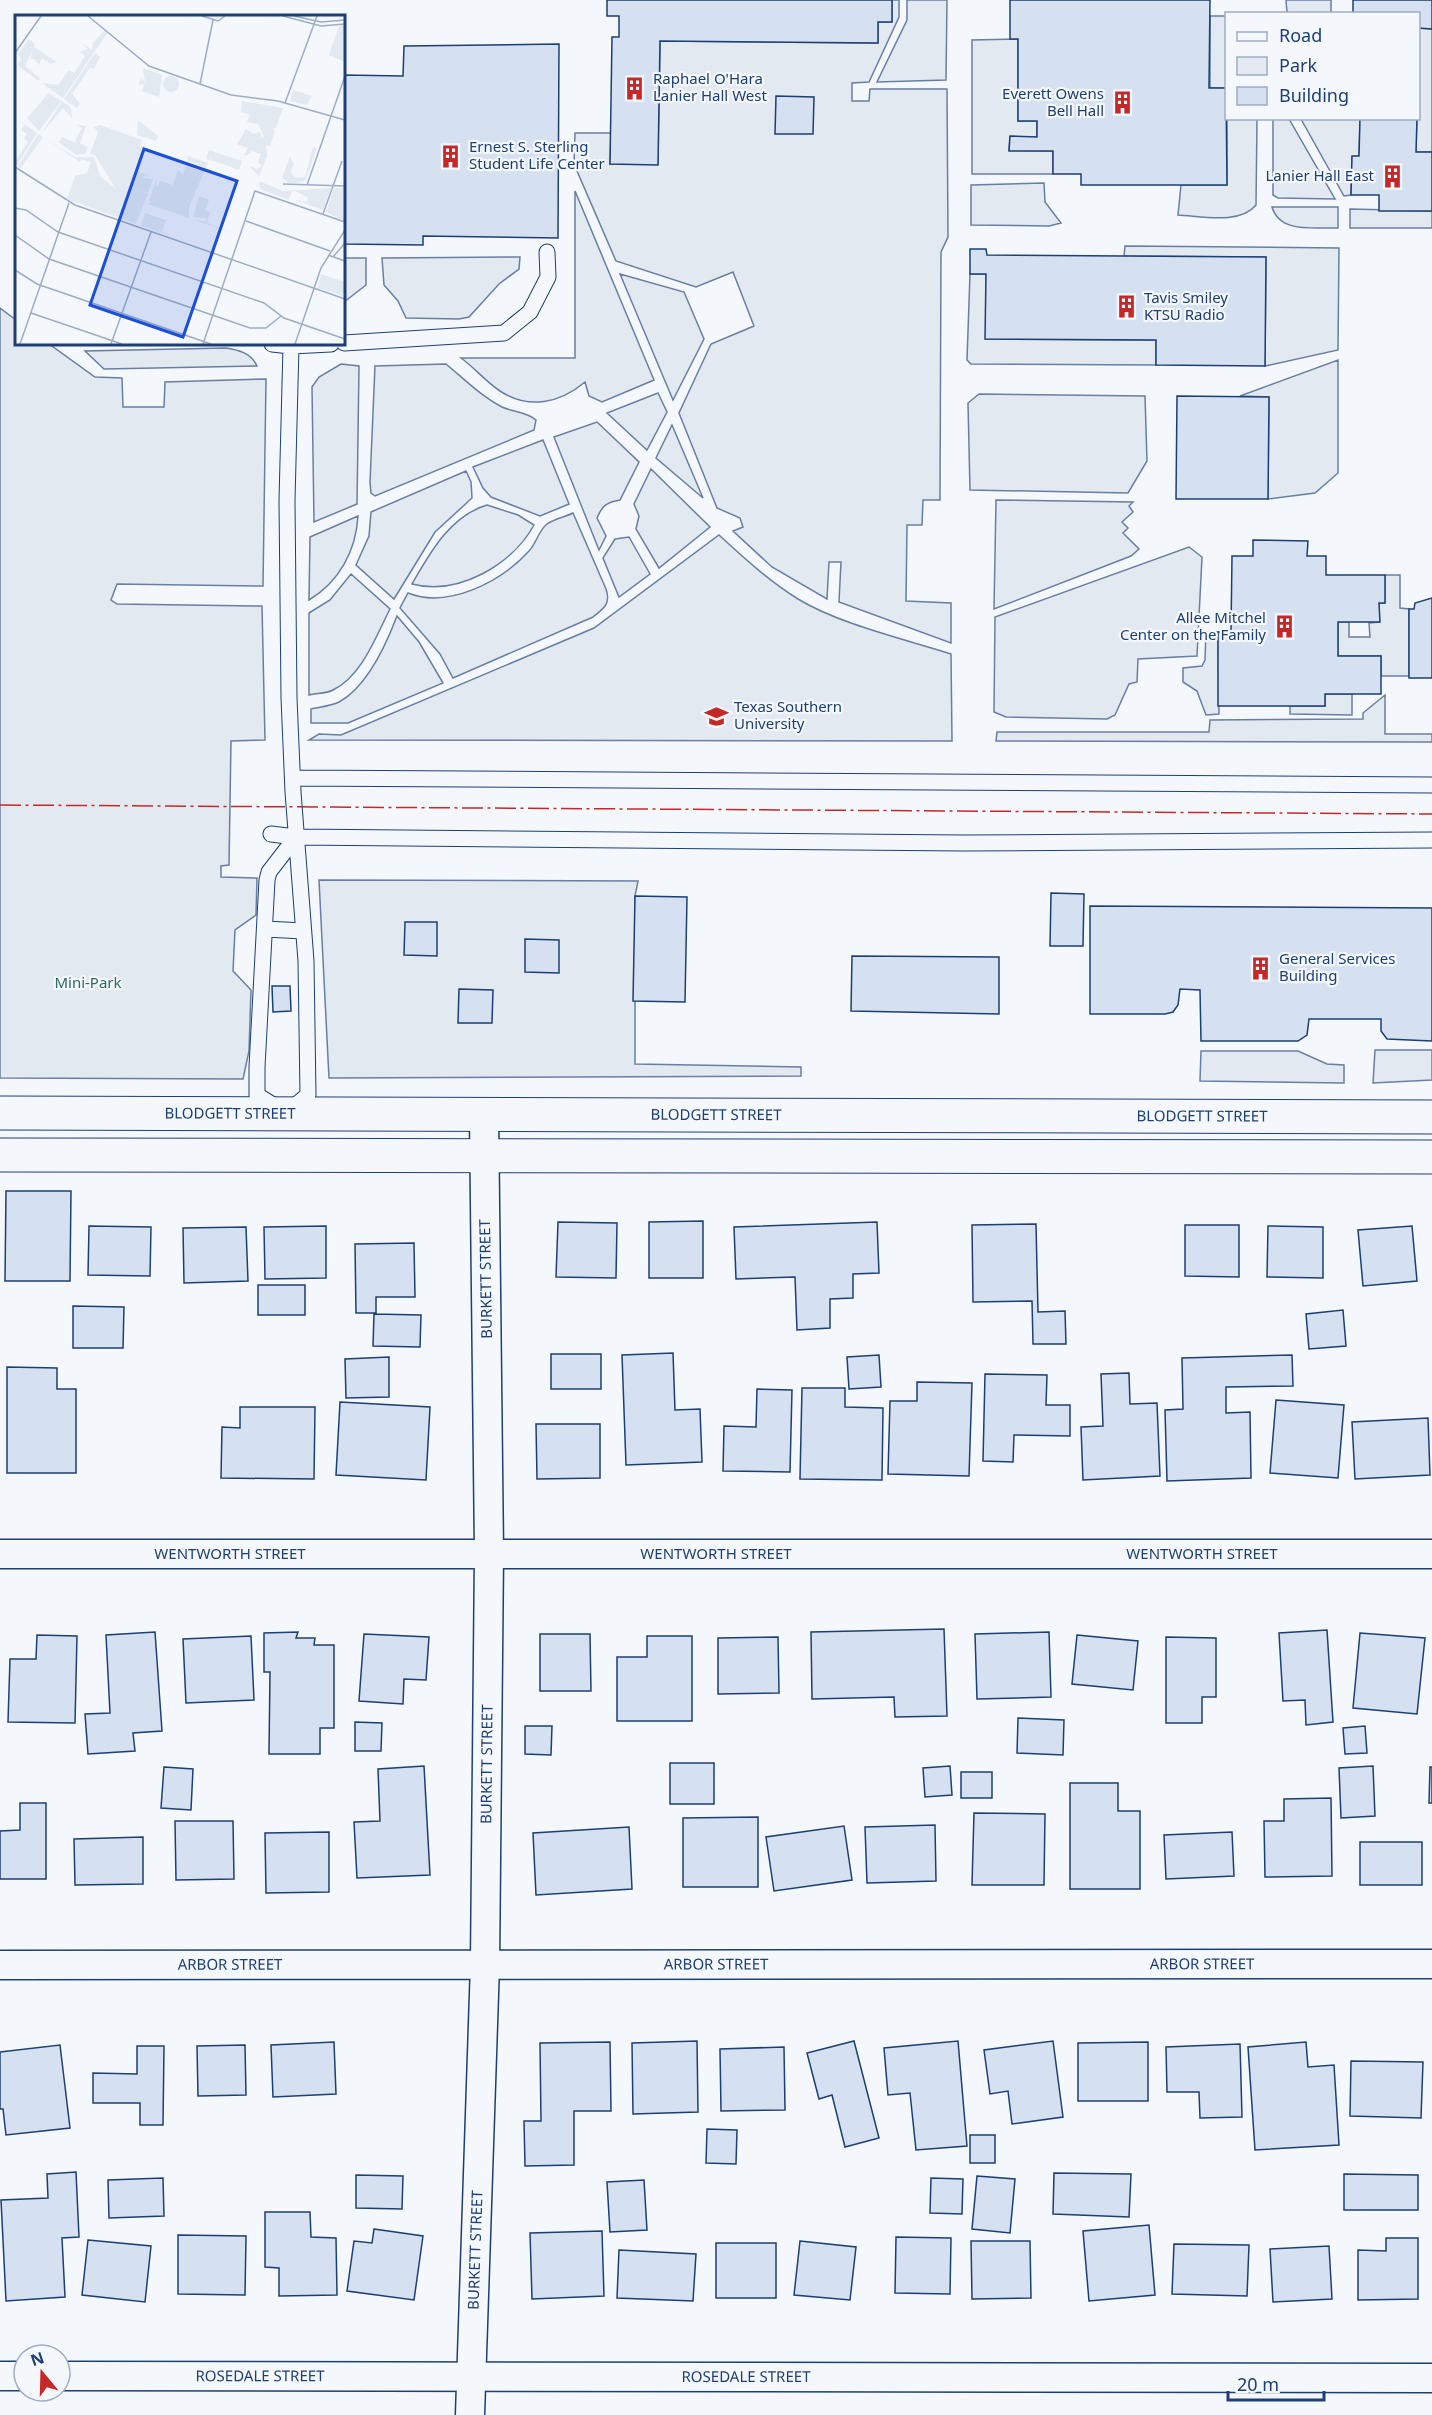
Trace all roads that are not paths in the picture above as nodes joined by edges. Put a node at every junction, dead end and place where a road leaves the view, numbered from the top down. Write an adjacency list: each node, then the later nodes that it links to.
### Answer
1 (547, 252): 2 (lane)
2 (345, 343)
3 (282, 345): 5 (lane)
4 (311, 345): 5 (lane)
5 (291, 346): 6 (lane)
6 (293, 778): 7 (lane); 9 (lane)
7 (1432, 785)
8 (271, 834): 9 (lane)
9 (296, 837): 10 (lane); 11 (lane); 12 (lane)
10 (1432, 840)
11 (266, 929): 12 (lane); 14 (lane)
12 (303, 931): 14 (lane)
13 (0, 1113): 14 (main road, BLODGETT STREET)
14 (286, 1113): 15 (main road, BLODGETT STREET); 19 (main road)
15 (484, 1115): 16 (main road, BLODGETT STREET); 20 (street, BURKETT STREET)
16 (1045, 1115): 17 (main road, BLODGETT STREET); 21 (main road)
17 (1432, 1117)
18 (0, 1155): 19 (main road)
19 (285, 1155): 20 (main road)
20 (483, 1155): 21 (main road); 23 (street, BURKETT STREET)
21 (1046, 1156): 22 (main road)
22 (1432, 1156)
23 (489, 1553): 24 (street, WENTWORTH STREET); 25 (street, WENTWORTH STREET); 26 (street, BURKETT STREET)
24 (0, 1554)
25 (1432, 1554)
26 (485, 1964): 27 (street, ARBOR STREET); 28 (street, ARBOR STREET); 30 (street, BURKETT STREET)
27 (1432, 1964)
28 (0, 1965)
29 (72, 2376): 30 (street, ROSEDALE STREET)
30 (470, 2376): 31 (street, ROSEDALE STREET); 32 (street, BURKETT STREET)
31 (1432, 2378)
32 (470, 2415)

